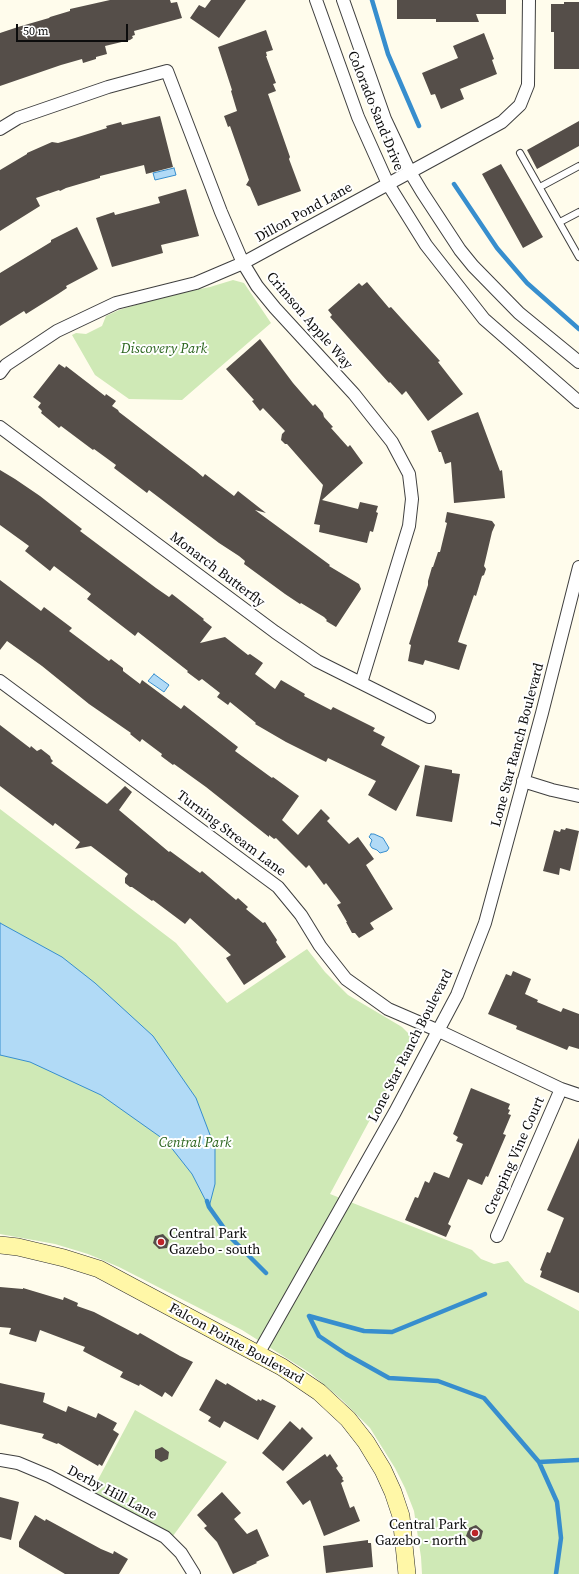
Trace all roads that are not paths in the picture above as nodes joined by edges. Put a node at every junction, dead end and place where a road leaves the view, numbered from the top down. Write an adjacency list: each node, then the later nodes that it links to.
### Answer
1 (316, 0): 8 (street, Colorado Sand Drive)
2 (343, 0): 7 (street, Colorado Sand Drive)
3 (529, 0): 7 (street, Dillon Pond Lane)
4 (0, 129): 13 (street, Crimson Apple Way)
5 (520, 153): 9 (lane)
6 (579, 166): 9 (lane)
7 (410, 172): 8 (street, Dillon Pond Lane); 14 (street, Colorado Sand Drive)
8 (388, 184): 13 (street, Dillon Pond Lane); 16 (street, Colorado Sand Drive)
9 (540, 187): 11 (lane)
10 (579, 212): 11 (lane)
11 (560, 222): 12 (lane)
12 (579, 257)
13 (243, 263): 15 (street, Dillon Pond Lane); 20 (street, Crimson Apple Way)
14 (579, 362)
15 (0, 373)
16 (579, 402)
17 (0, 427): 20 (street, Monarch Butterfly)
18 (579, 567): 22 (street, Lone Star Ranch Boulevard)
19 (0, 681): 24 (street, Turning Stream Lane)
20 (361, 683): 21 (street, Monarch Butterfly)
21 (429, 717)
22 (523, 781): 23 (street); 24 (street, Lone Star Ranch Boulevard)
23 (579, 796)
24 (439, 1031): 25 (street, Turning Stream Lane); 29 (street, Lone Star Ranch Boulevard)
25 (561, 1089): 26 (street, Turning Stream Lane); 27 (street, Creeping Vine Court)
26 (579, 1095)
27 (497, 1236)
28 (0, 1245): 29 (street, Falcon Pointe Boulevard)
29 (258, 1354): 32 (street, Falcon Pointe Boulevard)
30 (0, 1460): 31 (street, Derby Hill Lane)
31 (194, 1574)
32 (408, 1574)

